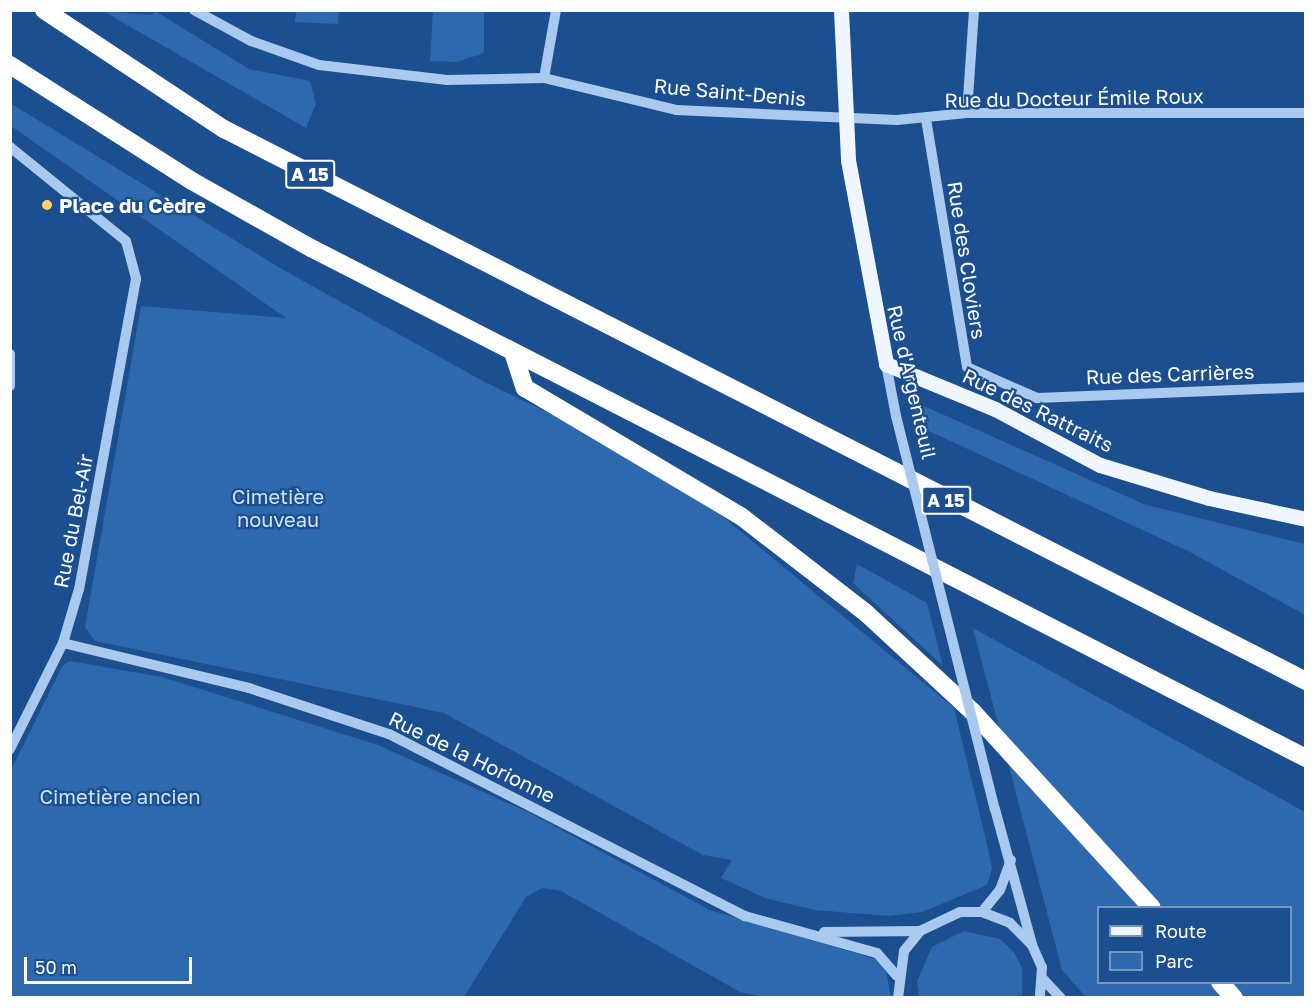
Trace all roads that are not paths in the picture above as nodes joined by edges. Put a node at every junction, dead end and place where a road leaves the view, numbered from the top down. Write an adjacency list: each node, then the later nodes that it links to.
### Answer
1 (44, 10): 20 (highway, A 15)
2 (194, 10): 7 (street, Rue Saint-Denis)
3 (556, 10): 7 (street)
4 (841, 10): 10 (main road, Rue d'Argenteuil)
5 (974, 10): 8 (street)
6 (10, 65): 13 (highway)
7 (544, 78): 10 (street, Rue Saint-Denis)
8 (967, 113): 9 (street, Rue du Docteur Émile Roux); 11 (street, Rue du Docteur Émile Roux)
9 (1305, 113)
10 (843, 118): 11 (street, Rue du Docteur Émile Roux); 15 (main road, Rue d'Argenteuil)
11 (926, 119): 18 (street, Rue des Cloviers)
12 (10, 147): 21 (street, Rue du Bel-Air)
13 (513, 352): 24 (highway); 29 (highway)
14 (10, 354): 16 (street)
15 (886, 364): 19 (main road, Rue des Rattraits); 28 (street, Rue d'Argenteuil, bridge)
16 (10, 386)
17 (1305, 387): 18 (street, Rue des Carrières)
18 (1037, 398)
19 (1305, 518)
20 (1203, 626): 22 (highway); 23 (highway, A 15)
21 (63, 643): 25 (street, Rue du Bel-Air); 32 (street, Rue de la Horionne)
22 (1305, 674)
23 (1305, 681)
24 (1232, 722): 26 (highway); 27 (highway)
25 (10, 748)
26 (1305, 758)
27 (1305, 766)
28 (1011, 859): 30 (street); 33 (street, Rue d'Argenteuil)
29 (1150, 906)
30 (982, 912): 31 (street); 33 (street)
31 (920, 931): 32 (street, Rue de la Horionne); 34 (street)
32 (815, 932): 34 (street, Rue de la Horionne)
33 (1032, 945): 35 (street, Rue d'Argenteuil)
34 (897, 976): 37 (street)
35 (1043, 980): 38 (street); 39 (street)
36 (1222, 984): 40 (highway)
37 (898, 998)
38 (1040, 998)
39 (1060, 998)
40 (1234, 998)

